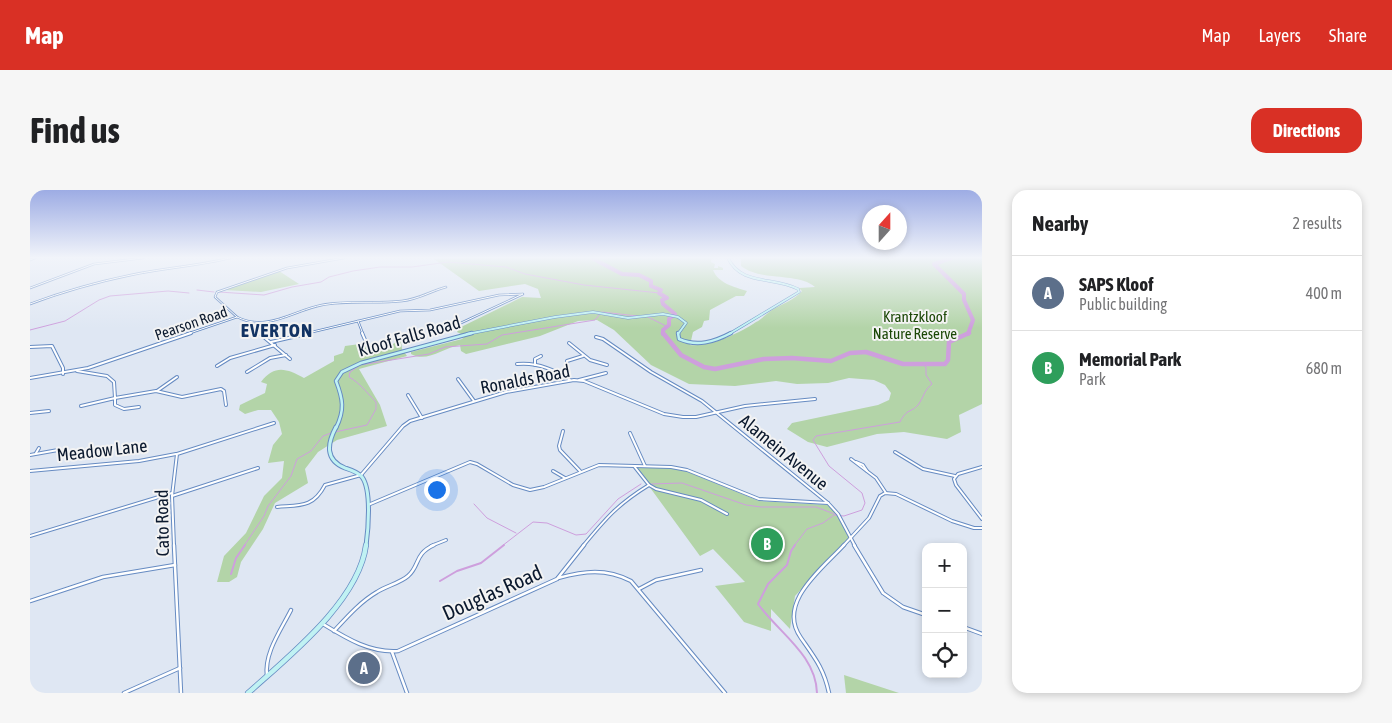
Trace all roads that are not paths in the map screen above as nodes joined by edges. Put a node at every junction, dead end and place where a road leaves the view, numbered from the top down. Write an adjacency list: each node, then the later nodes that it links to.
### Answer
1 (47, 281): 6 (street)
2 (107, 281): 7 (street)
3 (248, 281): 8 (street)
4 (777, 281): 65 (main road, Kloof Falls Road)
5 (446, 287): 10 (street, Pearson Road)
6 (30, 288)
7 (30, 304)
8 (237, 317): 10 (street, Pearson Road); 26 (street, Pearson Road)
9 (358, 321): 11 (street); 13 (street); 14 (street)
10 (248, 323): 13 (street)
11 (448, 329)
12 (596, 337): 46 (street, Alamein Avenue)
13 (271, 342): 16 (street)
14 (366, 342)
15 (569, 342): 20 (street)
16 (275, 345): 18 (street); 25 (street)
17 (30, 347): 29 (street)
18 (286, 355): 21 (street); 27 (street)
19 (541, 356): 23 (street)
20 (583, 356): 24 (street); 30 (street)
21 (290, 359)
22 (517, 364): 23 (street)
23 (535, 365): 30 (street)
24 (607, 365)
25 (217, 366)
26 (77, 371): 29 (street, Pearson Road); 38 (street)
27 (247, 372)
28 (606, 373): 35 (street)
29 (63, 374): 32 (street, Pearson Road)
30 (562, 375): 34 (street)
31 (177, 377): 36 (street)
32 (30, 378)
33 (458, 379): 40 (street)
34 (570, 380): 35 (street, Ronalds Road); 40 (street, Ronalds Road)
35 (578, 380): 46 (street, Ronalds Road)
36 (157, 391): 38 (street); 41 (street)
37 (408, 395): 47 (street)
38 (115, 398): 42 (street); 43 (street)
39 (815, 399): 46 (street, Ronalds Road)
40 (474, 401): 47 (street, Ronalds Road)
41 (226, 405)
42 (81, 406)
43 (139, 408)
44 (49, 411): 45 (street)
45 (30, 412)
46 (714, 412): 71 (street, Alamein Avenue)
47 (422, 418): 65 (street, Ronalds Road)
48 (274, 424): 55 (street)
49 (563, 431): 64 (street)
50 (630, 433): 59 (street)
51 (39, 448): 54 (street)
52 (58, 450): 54 (street)
53 (895, 452): 66 (street)
54 (35, 454): 56 (street)
55 (177, 454): 62 (street, Meadow Lane); 70 (street, Cato Road)
56 (30, 456)
57 (851, 459): 69 (street)
58 (634, 466): 59 (street); 64 (street); 68 (street)
59 (645, 466): 71 (street)
60 (982, 467): 66 (street)
61 (258, 468): 70 (street)
62 (30, 471)
63 (553, 471): 67 (street)
64 (580, 471): 67 (street)
65 (361, 476): 72 (main road); 73 (street)
66 (955, 476): 75 (street)
67 (565, 478): 72 (street)
68 (649, 485): 74 (street); 82 (street, Douglas Road)
69 (886, 493): 76 (street); 78 (street)
70 (172, 495): 77 (street); 80 (street, Cato Road)
71 (828, 503): 78 (street, Alamein Avenue)
72 (368, 505): 87 (main road)
73 (277, 507)
74 (727, 514)
75 (982, 519)
76 (982, 528)
77 (30, 536)
78 (850, 538): 86 (street, Alamein Avenue); 99 (street)
79 (446, 540): 89 (street)
80 (175, 565): 84 (street); 92 (street, Cato Road)
81 (700, 570): 83 (street)
82 (557, 578): 83 (street); 91 (street, Douglas Road)
83 (639, 589): 98 (street)
84 (30, 601)
85 (291, 610): 93 (street)
86 (922, 614)
87 (322, 624): 89 (street); 93 (main road)
88 (967, 628): 90 (street)
89 (334, 631): 91 (street)
90 (982, 634)
91 (392, 652): 97 (street)
92 (180, 668): 94 (street); 95 (street, Cato Road)
93 (267, 676): 96 (main road)
94 (124, 693)
95 (181, 693)
96 (248, 693)
97 (407, 693)
98 (726, 693)
99 (829, 693)

